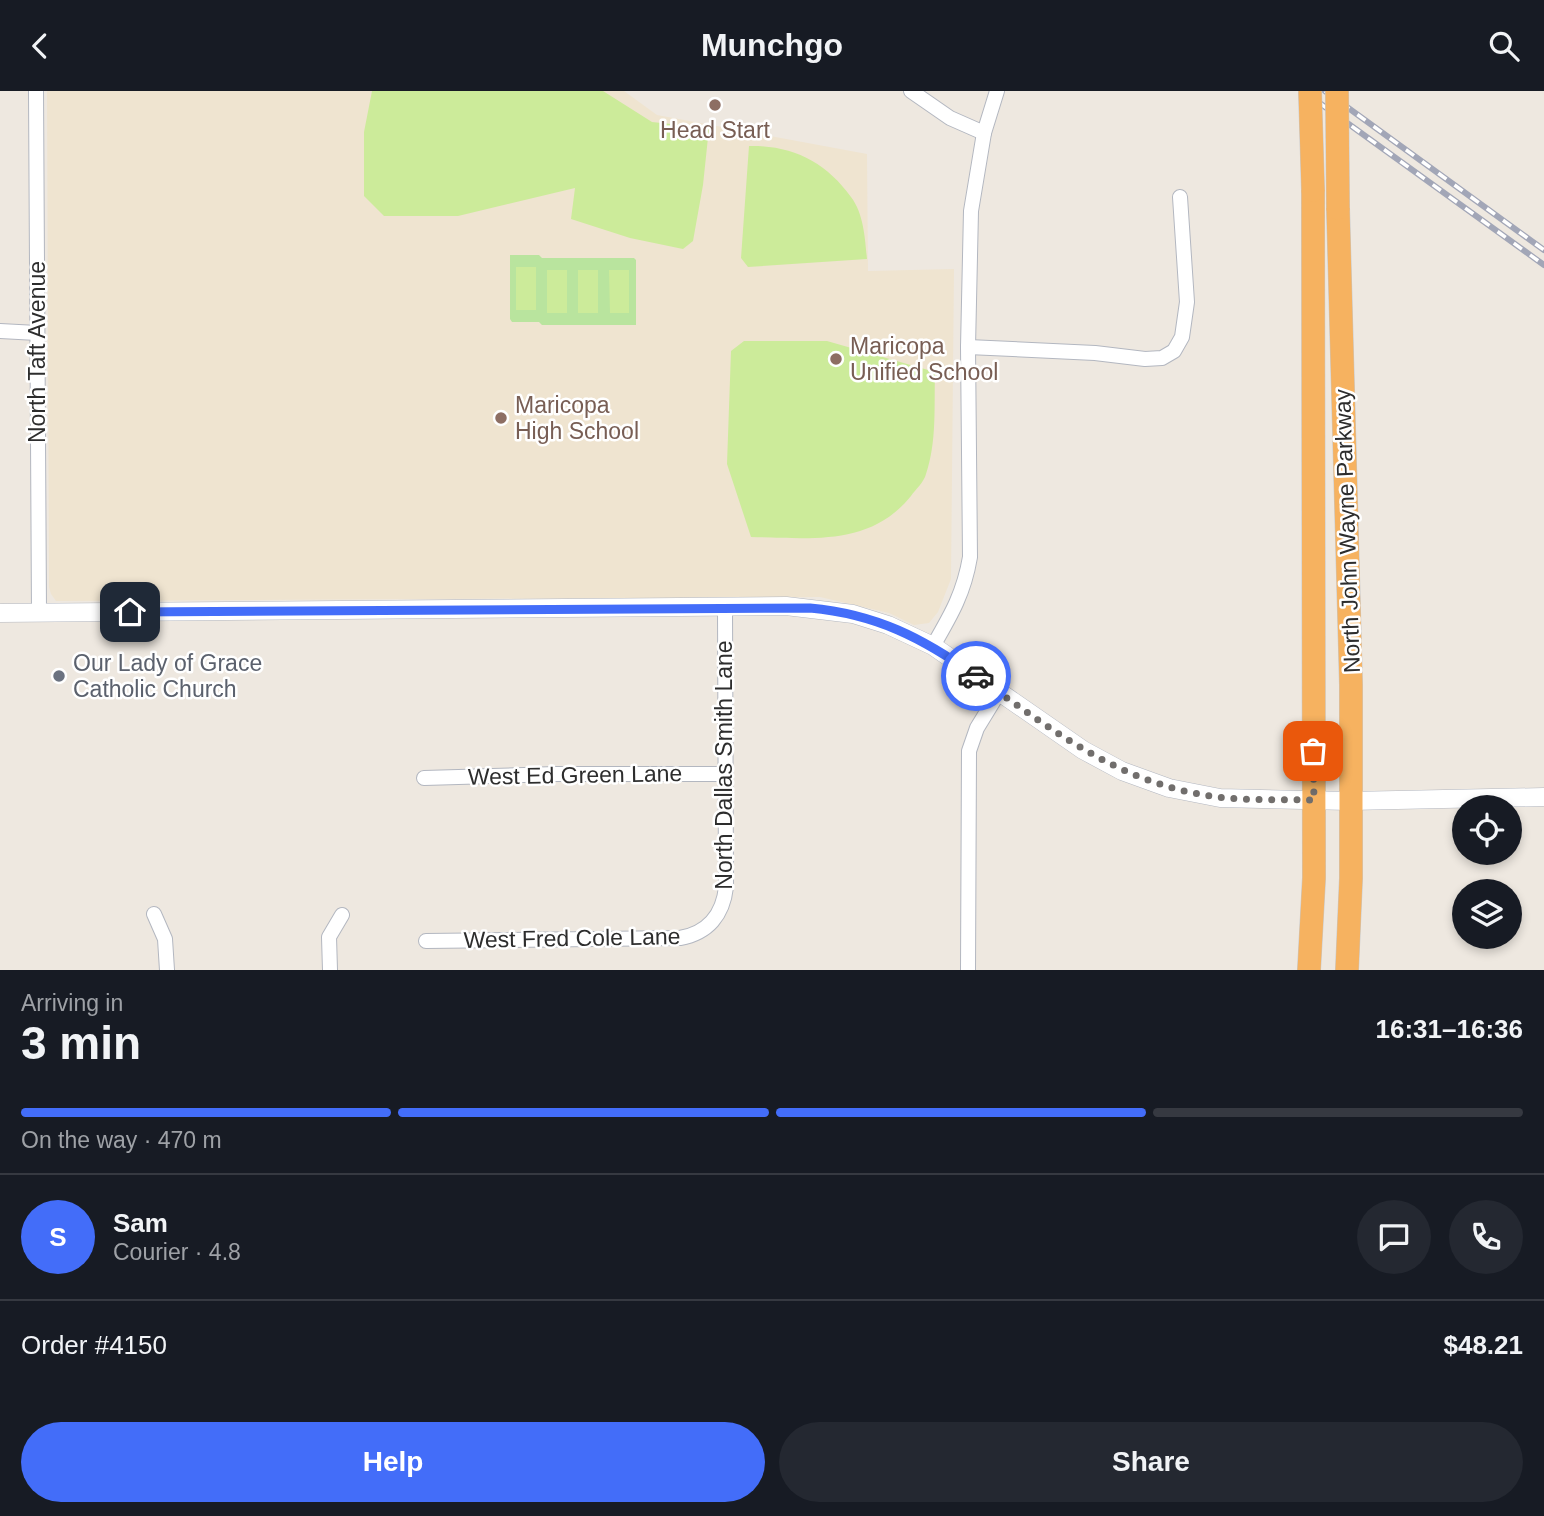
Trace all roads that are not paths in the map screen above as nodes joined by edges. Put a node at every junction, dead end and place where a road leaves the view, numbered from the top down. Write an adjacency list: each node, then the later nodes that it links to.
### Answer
1 (36, 91): 9 (street, North Taft Avenue)
2 (911, 91): 6 (street)
3 (997, 91): 6 (street)
4 (1310, 91): 19 (highway, North John Wayne Parkway, bridge)
5 (1337, 91): 20 (highway, North John Wayne Parkway, bridge)
6 (984, 133): 10 (street)
7 (1180, 197): 10 (street)
8 (0, 331): 9 (street)
9 (37, 333): 13 (street, North Taft Avenue)
10 (968, 347): 14 (street)
11 (725, 607): 13 (street); 14 (street); 16 (street, North Dallas Smith Lane)
12 (0, 613): 13 (street)
13 (39, 613)
14 (933, 646): 15 (street)
15 (999, 692): 19 (street); 27 (street)
16 (726, 774): 17 (street, West Ed Green Lane); 23 (street, North Dallas Smith Lane)
17 (424, 778)
18 (1544, 797): 20 (street)
19 (1314, 800): 20 (street); 28 (highway, North John Wayne Parkway)
20 (1350, 801): 29 (highway, North John Wayne Parkway)
21 (154, 914): 25 (street)
22 (342, 915): 26 (street)
23 (714, 920): 24 (street, West Fred Cole Lane)
24 (426, 941)
25 (167, 970)
26 (330, 970)
27 (968, 970)
28 (1309, 970)
29 (1346, 970)

